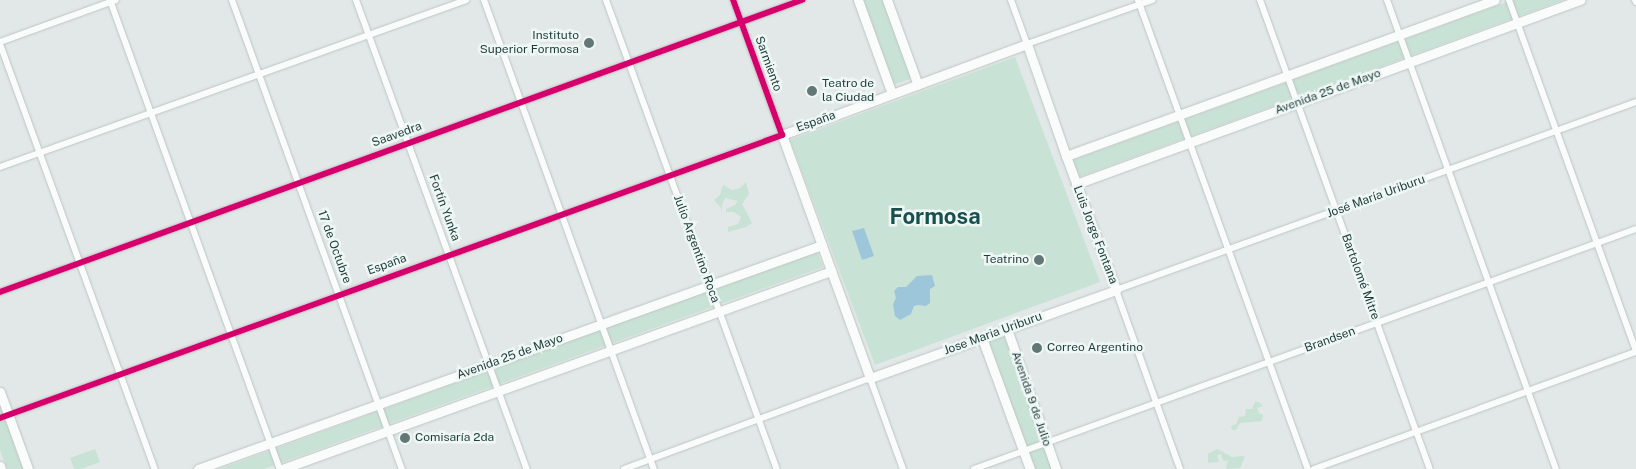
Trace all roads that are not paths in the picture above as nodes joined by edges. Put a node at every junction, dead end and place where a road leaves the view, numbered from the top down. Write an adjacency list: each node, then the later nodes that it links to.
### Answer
1 (232, 0): 27 (street, 17 de Octubre)
2 (356, 0): 21 (street, Fortín Yunka)
3 (466, 0): 21 (street)
4 (484, 0): 31 (street)
5 (606, 0): 25 (street, Julio Argentino Roca)
6 (733, 0): 19 (street, Sarmiento)
7 (802, 0): 19 (street, Saavedra)
8 (858, 0): 30 (main road)
9 (887, 0): 29 (main road)
10 (1011, 0): 24 (street, Luis Jorge Fontana)
11 (1152, 0): 18 (street, España)
12 (1260, 0): 28 (street, Bartolomé Mitre)
13 (1387, 0): 22 (street)
14 (1495, 0): 22 (main road)
15 (1509, 0): 20 (street)
16 (1580, 0): 20 (main road, Avenida 25 de Mayo)
17 (113, 1): 23 (street); 34 (street)
18 (1139, 2): 24 (street, España); 35 (street)
19 (741, 22): 25 (street, Saavedra); 37 (street, Sarmiento)
20 (1517, 23): 26 (main road, Avenida 25 de Mayo); 36 (street)
21 (369, 35): 27 (street); 39 (street, Fortín Yunka)
22 (1399, 35): 26 (street); 28 (main road)
23 (0, 43): 40 (street)
24 (1027, 44): 29 (main road, España); 41 (main road, Luis Jorge Fontana)
25 (629, 62): 31 (street, Saavedra); 44 (street, Julio Argentino Roca)
26 (1409, 62): 33 (main road, Avenida 25 de Mayo); 43 (street)
27 (259, 75): 34 (street); 45 (street, 17 de Octubre)
28 (1287, 76): 33 (street, Bartolomé Mitre); 35 (main road)
29 (918, 85): 30 (main road, España)
30 (892, 94): 37 (main road, España)
31 (522, 102): 39 (street, Saavedra); 48 (street)
32 (1636, 102): 36 (street, José María Uriburu)
33 (1297, 103): 38 (main road, Avenida 25 de Mayo); 47 (street, Bartolomé Mitre)
34 (152, 114): 40 (street); 49 (street)
35 (1180, 114): 38 (street); 41 (main road)
36 (1556, 131): 43 (street, José María Uriburu); 51 (street)
37 (782, 135): 44 (street, España); 52 (main road, Sarmiento)
38 (1190, 142): 46 (main road, Avenida 25 de Mayo); 53 (street)
39 (409, 143): 45 (street, Saavedra); 54 (street, Fortín Yunka)
40 (40, 153): 42 (street); 55 (street)
41 (1066, 156): 46 (main road, Luis Jorge Fontana)
42 (0, 167)
43 (1449, 171): 47 (street, José María Uriburu); 57 (street)
44 (669, 174): 48 (street, España); 58 (street, Julio Argentino Roca)
45 (299, 183): 49 (street, Saavedra); 61 (street, 17 de Octubre)
46 (1076, 184): 59 (main road, Luis Jorge Fontana)
47 (1336, 211): 53 (street, José María Uriburu); 63 (street, Bartolomé Mitre)
48 (562, 214): 54 (street, España); 64 (street)
49 (190, 221): 55 (street, Saavedra); 66 (street)
50 (1636, 229): 51 (street, Brandsen)
51 (1597, 243): 57 (street, Brandsen); 68 (street)
52 (822, 245): 56 (main road, Sarmiento); 58 (main road, Avenida 25 de Mayo)
53 (1228, 249): 59 (street, José María Uriburu); 70 (street)
54 (449, 255): 61 (street, España); 71 (street, Fortín Yunka)
55 (80, 262): 60 (street, Saavedra); 72 (street)
56 (831, 271): 62 (main road); 73 (main road, Sarmiento)
57 (1489, 282): 63 (street, Brandsen); 74 (street)
58 (710, 286): 62 (street, Julio Argentino Roca); 64 (main road, Avenida 25 de Mayo)
59 (1116, 290): 65 (main road, Jose Maria Uriburu); 77 (street, Luis Jorge Fontana)
60 (0, 292)
61 (339, 294): 66 (street, España); 78 (street, 17 de Octubre)
62 (719, 312): 69 (main road); 80 (street, Julio Argentino Roca)
63 (1377, 323): 70 (street, Brandsen); 82 (street, Bartolomé Mitre)
64 (602, 324): 69 (street); 71 (main road, Avenida 25 de Mayo)
65 (1007, 329): 67 (main road, Jose Maria Uriburu); 84 (main road, Avenida 9 de Julio)
66 (231, 333): 72 (street, España); 83 (street)
67 (982, 338): 73 (main road, Jose Maria Uriburu); 85 (main road, Avenida 9 de Julio)
68 (1636, 351): 74 (street)
69 (612, 352): 76 (main road); 86 (street)
70 (1268, 362): 77 (street, Brandsen); 101 (street)
71 (489, 364): 76 (street, Fortín Yunka); 78 (main road, Avenida 25 de Mayo)
72 (120, 374): 79 (street, España); 88 (street)
73 (870, 378): 80 (street); 96 (street, Sarmiento)
74 (1528, 391): 82 (street); 104 (street)
75 (0, 392): 79 (main road)
76 (500, 392): 81 (main road); 92 (street, Fortín Yunka)
77 (1156, 403): 84 (street, Brandsen); 100 (street, Luis Jorge Fontana)
78 (379, 404): 81 (street, 17 de Octubre); 83 (main road, Avenida 25 de Mayo)
79 (4, 416): 87 (main road)
80 (758, 420): 86 (street); 95 (street, Julio Argentino Roca)
81 (388, 431): 90 (main road); 91 (street, 17 de Octubre)
82 (1416, 431): 102 (street); 103 (street, Bartolomé Mitre)
83 (271, 443): 89 (main road, Avenida 25 de Mayo); 90 (street)
84 (1046, 443): 85 (street, Brandsen); 99 (main road, Avenida 9 de Julio)
85 (1023, 451): 97 (street, Brandsen); 98 (main road, Avenida 9 de Julio)
86 (650, 460): 93 (street); 94 (street)
87 (28, 469)
88 (155, 469)
89 (198, 469)
90 (281, 469)
91 (402, 469)
92 (527, 469)
93 (624, 469)
94 (654, 469)
95 (776, 469)
96 (903, 469)
97 (974, 469)
98 (1030, 469)
99 (1056, 469)
100 (1180, 469)
101 (1308, 469)
102 (1314, 469)
103 (1430, 469)
104 (1556, 469)

